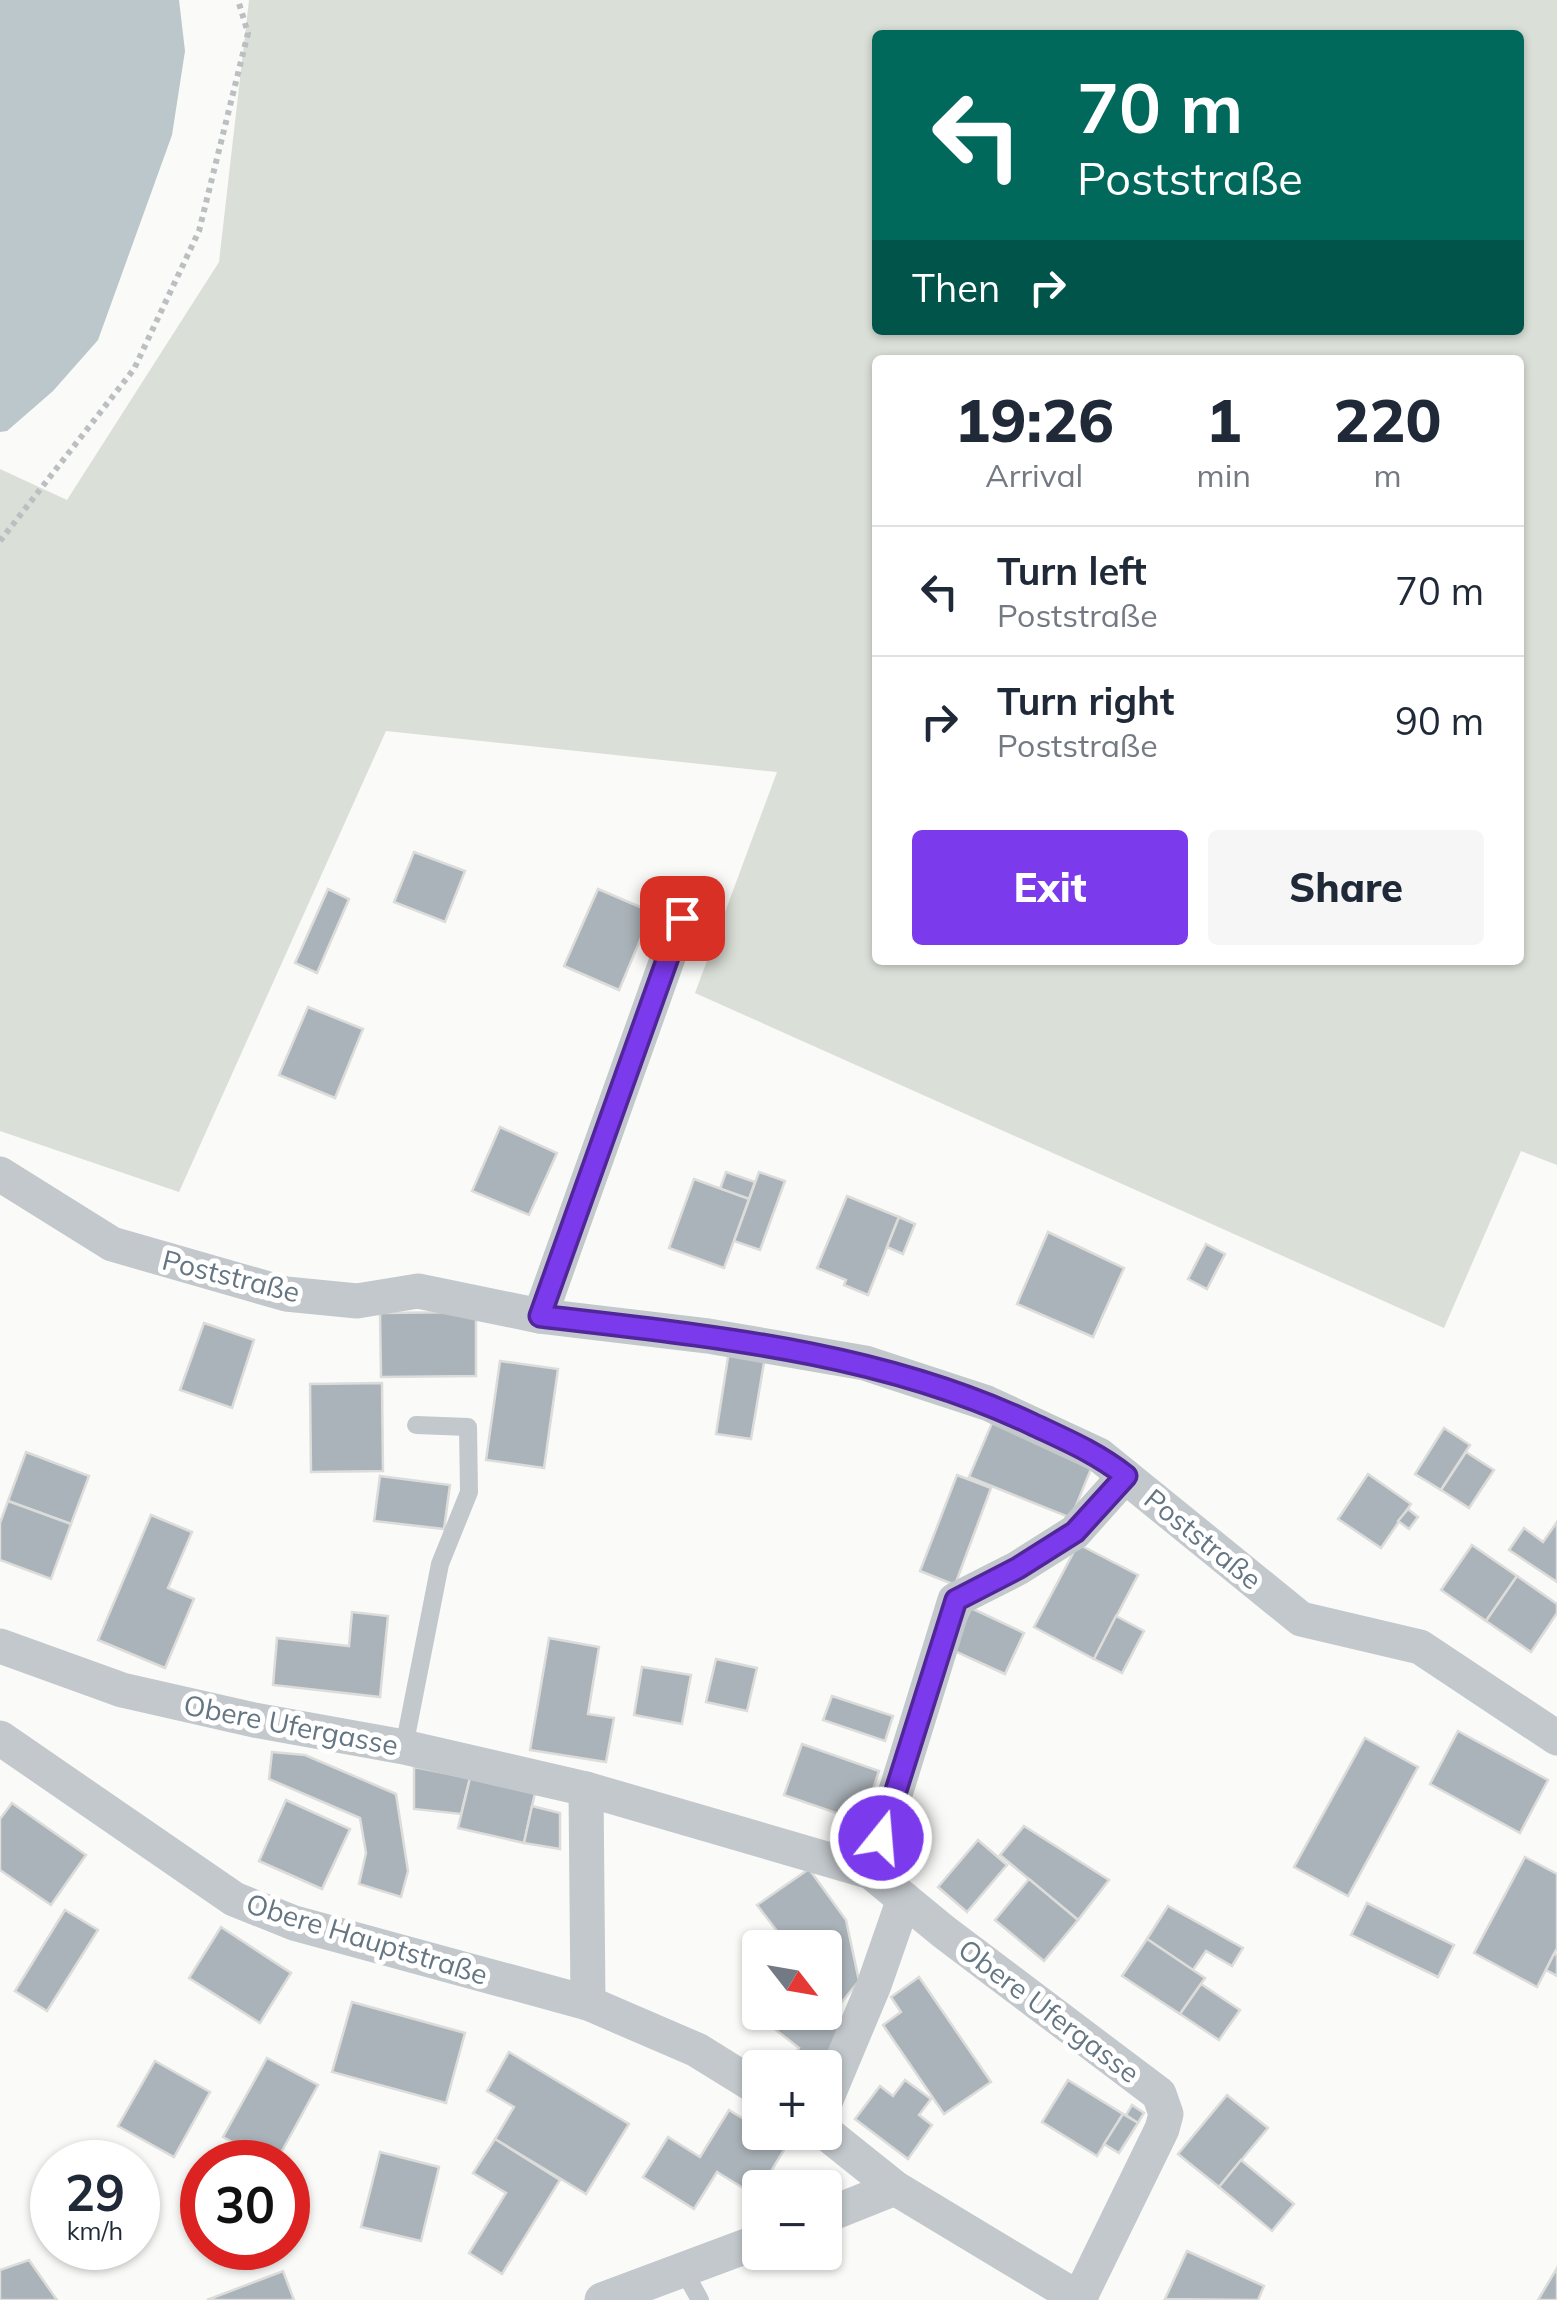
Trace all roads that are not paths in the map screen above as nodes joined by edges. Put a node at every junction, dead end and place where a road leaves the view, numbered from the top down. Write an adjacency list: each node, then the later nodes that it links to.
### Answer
1 (682, 918): 3 (street)
2 (0, 1174): 3 (street, Poststraße)
3 (540, 1316): 5 (street, Poststraße)
4 (416, 1425): 9 (lane)
5 (1126, 1476): 8 (street, Poststraße); 11 (street)
6 (0, 1646): 9 (street, Obere Ufergasse)
7 (0, 1738): 13 (street, Obere Hauptstraße)
8 (1557, 1738)
9 (404, 1747): 10 (street, Obere Ufergasse)
10 (586, 1789): 11 (street, Obere Ufergasse); 13 (street)
11 (870, 1872): 12 (street, Obere Ufergasse)
12 (904, 1900): 14 (street); 22 (street, Obere Ufergasse)
13 (588, 2003): 15 (street, Obere Hauptstraße)
14 (842, 2061)
15 (742, 2078)
16 (842, 2146): 17 (street)
17 (894, 2188): 18 (street); 22 (street)
18 (842, 2209)
19 (742, 2253): 20 (street)
20 (692, 2286): 21 (street)
21 (602, 2300)
22 (1080, 2300)

